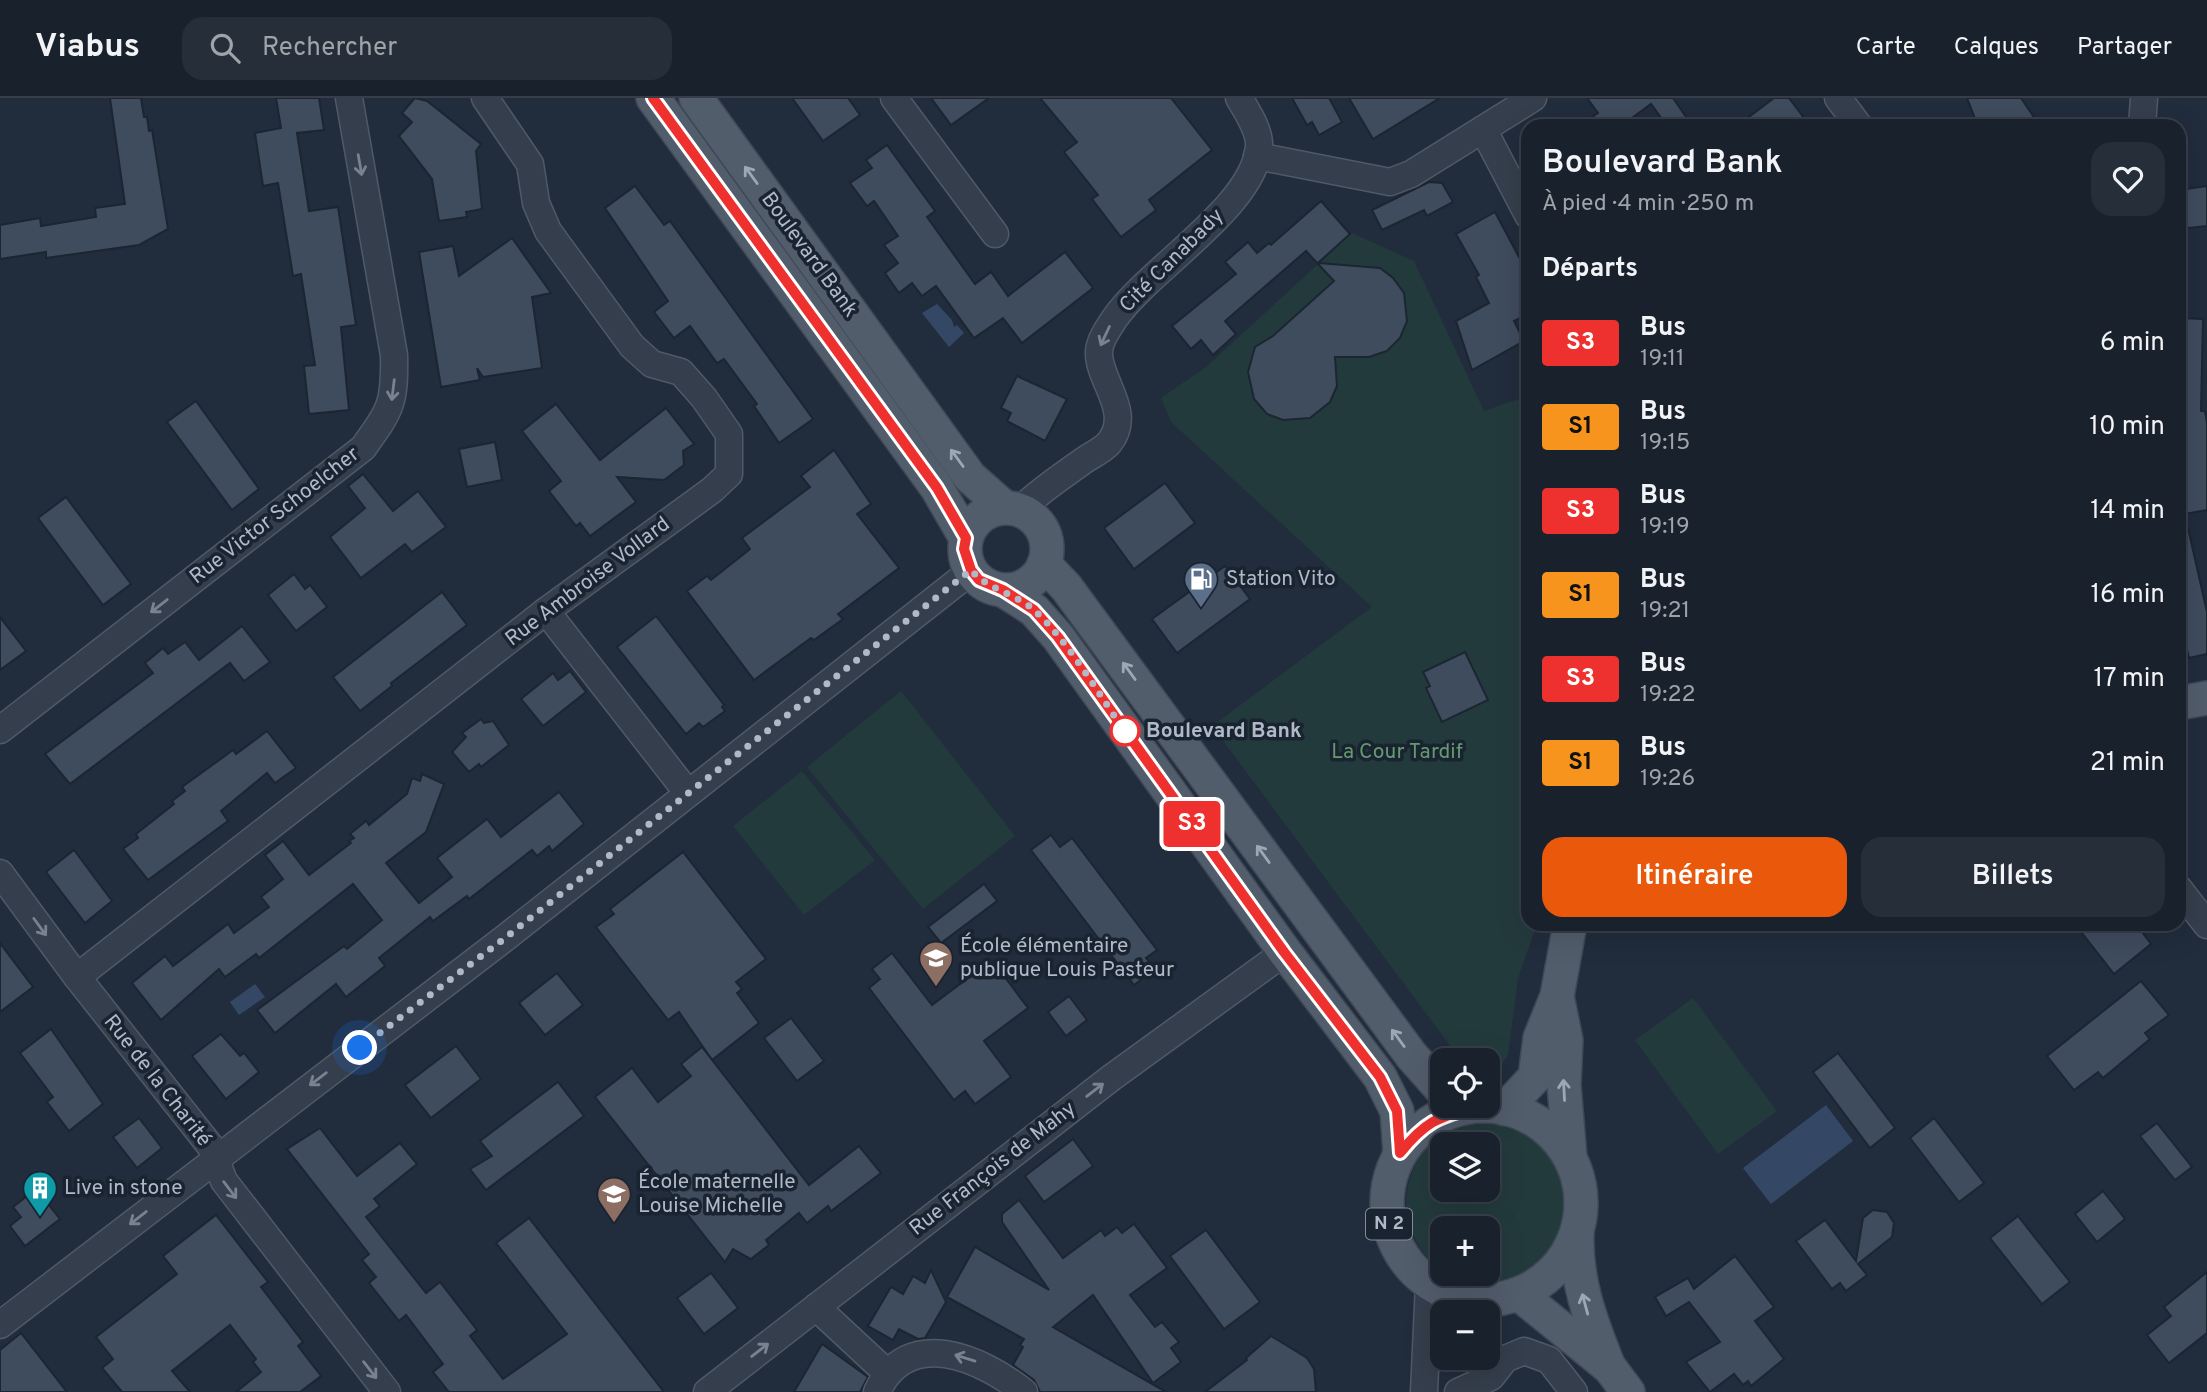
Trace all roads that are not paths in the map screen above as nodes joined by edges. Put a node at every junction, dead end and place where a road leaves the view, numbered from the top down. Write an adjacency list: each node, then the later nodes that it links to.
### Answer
1 (349, 98): 24 (street, Rue Victor Schoelcher, one-way to 24)
2 (485, 98): 21 (street, Rue Ambroise Vollard)
3 (653, 98): 17 (main road, Boulevard Bank)
4 (696, 98): 16 (main road, Boulevard Bank, one-way to 4)
5 (894, 98): 15 (street)
6 (1239, 98): 13 (street)
7 (1532, 98): 12 (street)
8 (1838, 98): 10 (street)
9 (2144, 98): 11 (street)
10 (1854, 119)
11 (2142, 119)
12 (1483, 129): 13 (street); 14 (street)
13 (1257, 156): 16 (street, Cité Canabady, one-way to 16)
14 (1521, 202)
15 (995, 234)
16 (1012, 509): 17 (main road); 18 (main road)
17 (966, 538): 19 (main road)
18 (1044, 564): 20 (main road); 33 (main road, one-way to 18)
19 (971, 570): 20 (main road, N 2); 25 (street)
20 (1003, 590): 30 (main road, N 2)
21 (546, 611): 25 (street); 31 (street, Rue Ambroise Vollard)
22 (2207, 698): 23 (main road)
23 (2186, 702)
24 (0, 730)
25 (687, 792): 39 (street, one-way to 39)
26 (0, 873): 31 (street, Rue de la Charité, one-way to 31)
27 (2186, 898): 28 (street)
28 (2207, 925)
29 (1569, 931): 32 (main road)
30 (1284, 952): 37 (main road, N 2); 46 (street, Rue François de Mahy, one-way to 30)
31 (77, 977): 39 (street, Rue de la Charité)
32 (1557, 996): 34 (main road); 38 (main road, one-way to 32)
33 (1430, 1076)
34 (1500, 1099)
35 (1500, 1110): 38 (main road, N 2)
36 (1438, 1118): 37 (main road, N 2)
37 (1400, 1153): 41 (main road, N 2)
38 (1570, 1158): 40 (main road, N 2)
39 (215, 1159): 47 (street, one-way to 47); 51 (street, Rue de la Charité, one-way to 51)
40 (1577, 1232): 43 (main road, N 2); 49 (main road, N 2, one-way to 40)
41 (1430, 1283): 54 (street)
42 (1436, 1286): 44 (main road, N 2)
43 (1520, 1294): 45 (main road, N 2); 49 (main road, N 2)
44 (1464, 1300)
45 (1498, 1300)
46 (816, 1307): 50 (street); 52 (street, Rue François de Mahy, one-way to 46)
47 (0, 1325)
48 (1438, 1370): 55 (street)
49 (1619, 1380)
50 (882, 1382): 53 (street, one-way to 50)
51 (387, 1392)
52 (707, 1392)
53 (1024, 1392)
54 (1424, 1392)
55 (1430, 1392)
56 (1458, 1392): 57 (street)
57 (1574, 1392)

